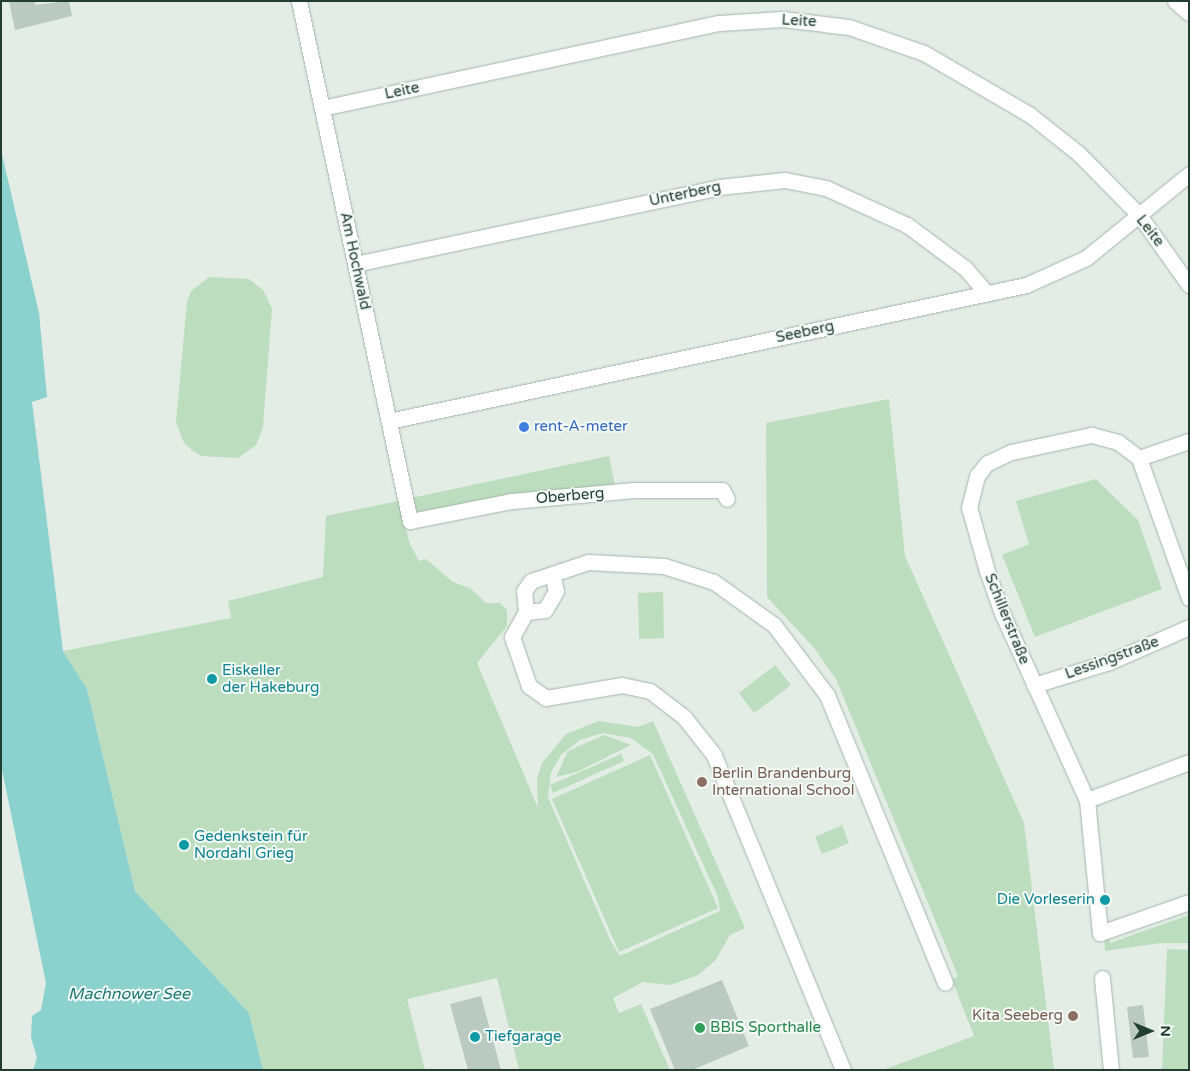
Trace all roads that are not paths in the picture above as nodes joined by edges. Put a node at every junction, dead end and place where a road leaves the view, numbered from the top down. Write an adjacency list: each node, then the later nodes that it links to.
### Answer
1 (298, 1): 4 (street, Am Hochwald)
2 (1174, 1): 3 (street)
3 (1189, 13)
4 (322, 108): 6 (street, Leite); 7 (street, Am Hochwald)
5 (1189, 174): 6 (street, Seeberg)
6 (1139, 215): 8 (street, Leite); 9 (street, Seeberg)
7 (355, 264): 9 (street, Unterberg); 10 (street, Am Hochwald)
8 (1189, 285)
9 (987, 293): 10 (street, Seeberg)
10 (388, 421): 14 (street, Am Hochwald)
11 (1189, 441): 12 (street)
12 (1139, 458): 16 (street); 19 (street, Schillerstraße)
13 (728, 499): 14 (street, Oberberg)
14 (410, 521)
15 (553, 577): 17 (street); 17 (street); 24 (street)
16 (1189, 598)
17 (526, 612): 25 (street)
18 (1189, 627): 19 (street, Lessingstraße)
19 (1034, 685): 21 (street, Schillerstraße)
20 (1189, 762): 21 (street)
21 (1087, 800): 22 (street, Schillerstraße)
22 (1189, 902)
23 (1102, 978): 26 (street)
24 (945, 982)
25 (843, 1070)
26 (1111, 1070)

